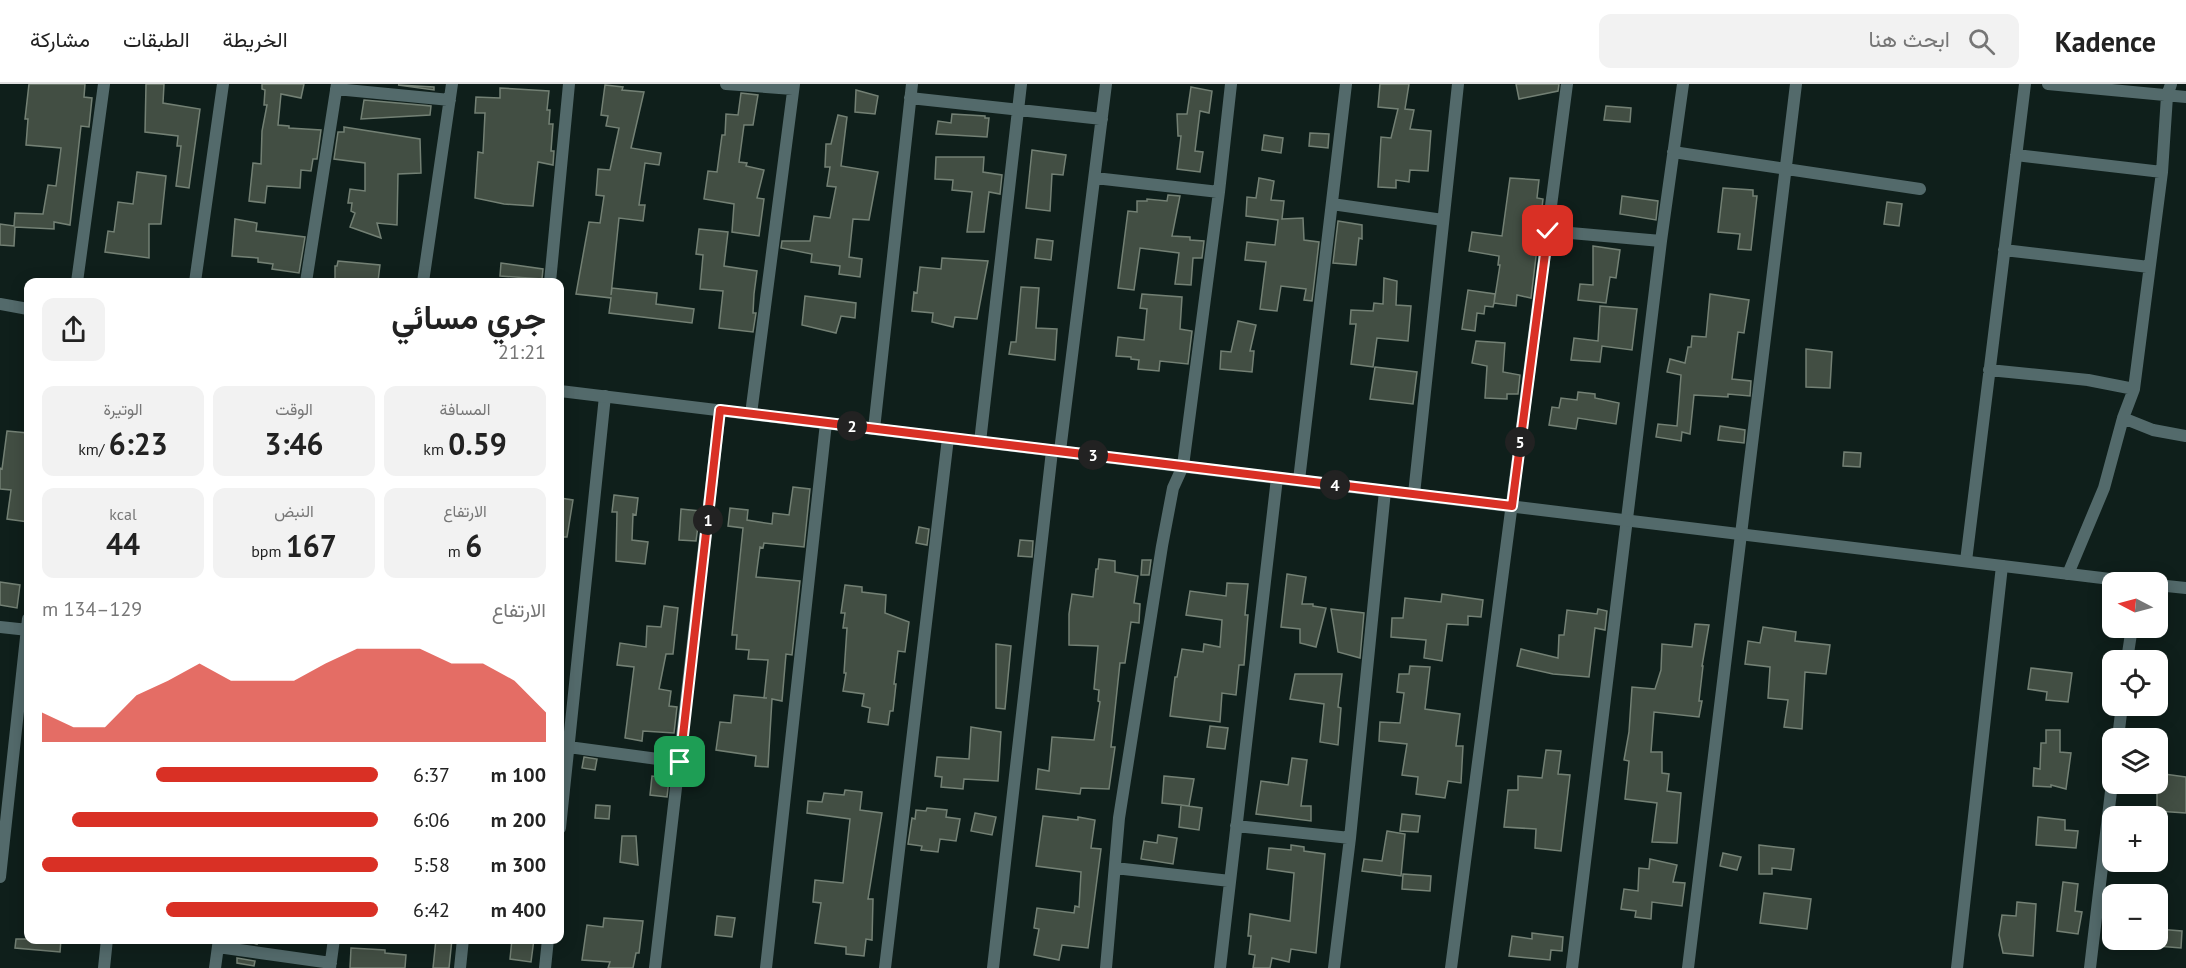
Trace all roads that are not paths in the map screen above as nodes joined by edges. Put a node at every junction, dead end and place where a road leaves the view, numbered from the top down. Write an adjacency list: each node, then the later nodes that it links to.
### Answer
1 (104, 84): 38 (street)
2 (223, 84): 39 (street)
3 (452, 84): 22 (street)
4 (569, 84): 42 (street)
5 (726, 84): 17 (street)
6 (912, 84): 21 (street)
7 (1021, 84): 23 (street)
8 (1106, 84): 24 (street)
9 (1231, 84): 31 (street)
10 (1346, 84): 32 (street)
11 (1458, 84): 33 (street)
12 (1567, 84): 34 (street)
13 (1683, 84): 25 (street)
14 (1796, 84): 27 (street)
15 (2025, 84): 26 (street)
16 (2048, 84): 19 (street)
17 (794, 86): 50 (street)
18 (336, 87): 22 (street); 40 (street)
19 (2169, 90): 20 (street); 28 (street)
20 (2186, 97)
21 (910, 98): 23 (street); 53 (street)
22 (450, 100): 41 (street)
23 (1018, 110): 24 (street); 56 (street)
24 (1102, 119): 29 (street)
25 (1673, 152): 27 (street); 35 (street)
26 (2016, 154): 28 (street); 36 (street)
27 (1785, 170): 30 (street); 65 (street)
28 (2162, 172): 37 (street)
29 (1095, 178): 31 (street); 57 (street)
30 (1920, 189)
31 (1219, 192): 58 (street)
32 (1332, 204): 33 (street); 60 (street)
33 (1443, 220): 62 (street)
34 (1548, 231): 35 (street); 63 (street)
35 (1661, 241): 64 (street)
36 (2004, 250): 37 (street); 45 (street)
37 (2149, 267): 46 (street)
38 (78, 278)
39 (196, 278)
40 (307, 278)
41 (424, 278)
42 (549, 278)
43 (0, 304): 44 (street)
44 (24, 308)
45 (1989, 370): 46 (street); 66 (street)
46 (2134, 389): 51 (street)
47 (564, 391): 48 (street)
48 (605, 396): 49 (street); 75 (street)
49 (720, 410): 50 (street); 76 (street)
50 (752, 414): 52 (street)
51 (2123, 418): 54 (street); 68 (street)
52 (826, 423): 53 (street); 95 (street)
53 (874, 429): 55 (street)
54 (2186, 436)
55 (948, 438): 56 (street); 96 (street)
56 (980, 442): 57 (street)
57 (1056, 451): 58 (street); 97 (street)
58 (1183, 466): 59 (street); 80 (street)
59 (1277, 478): 60 (street); 78 (street)
60 (1299, 480): 61 (street)
61 (1385, 491): 62 (street); 79 (street)
62 (1414, 494): 63 (street)
63 (1512, 506): 64 (street); 101 (street)
64 (1627, 520): 65 (street); 102 (street)
65 (1740, 534): 66 (street); 103 (street)
66 (1966, 561): 67 (street)
67 (2002, 566): 68 (street); 104 (street)
68 (2068, 574): 69 (street)
69 (2102, 578)
70 (2168, 586): 71 (street)
71 (2186, 588)
72 (24, 626): 73 (street)
73 (0, 627)
74 (24, 662): 81 (street)
75 (564, 746): 76 (street)
76 (680, 762): 94 (street)
77 (2111, 794): 105 (street)
78 (1236, 826): 79 (street); 82 (street)
79 (1350, 838): 100 (street)
80 (1115, 868): 82 (street); 98 (street)
81 (0, 877)
82 (1230, 881): 99 (street)
83 (106, 944): 90 (street)
84 (219, 944): 91 (street)
85 (224, 944): 89 (street)
86 (333, 944): 89 (street)
87 (462, 944): 92 (street)
88 (547, 944): 93 (street)
89 (330, 965)
90 (104, 968)
91 (215, 968)
92 (460, 968)
93 (545, 968)
94 (655, 968)
95 (765, 968)
96 (885, 968)
97 (993, 968)
98 (1106, 968)
99 (1220, 968)
100 (1334, 968)
101 (1451, 968)
102 (1572, 968)
103 (1688, 968)
104 (1957, 968)
105 (2090, 968)

